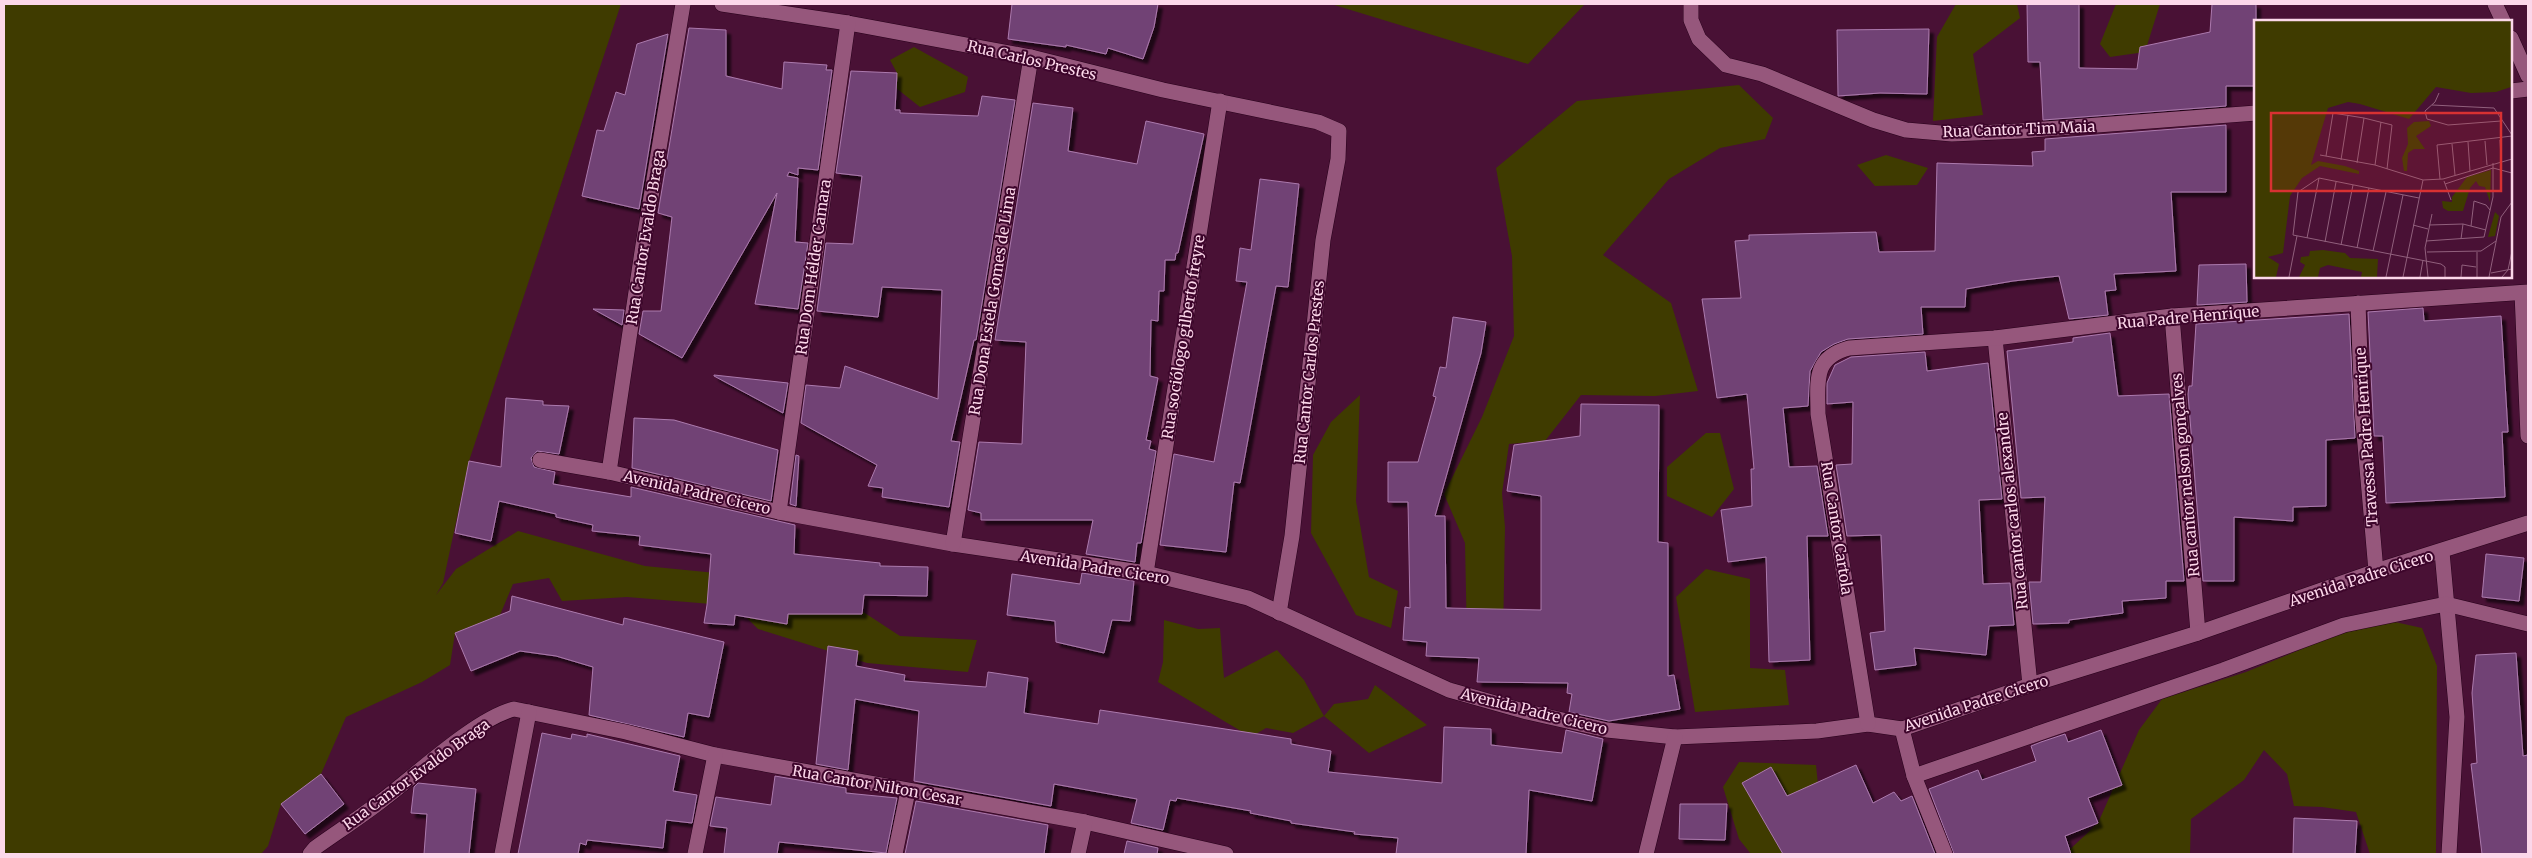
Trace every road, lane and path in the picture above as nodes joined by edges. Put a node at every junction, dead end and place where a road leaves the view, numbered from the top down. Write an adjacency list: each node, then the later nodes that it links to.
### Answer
1 (683, 4): 22 (street, Rua Cantor Evaldo Braga)
2 (722, 4): 6 (street, Rua Carlos Prestes)
3 (1691, 4): 13 (street, Rua Cantor Tim Maia)
4 (2494, 4): 5 (street)
5 (2502, 20)
6 (848, 23): 8 (street, Rua Carlos Prestes); 23 (street, Rua Dom Hélder Camara)
7 (2512, 40): 9 (street)
8 (1031, 57): 12 (street, Rua Carlos Prestes); 25 (street, Rua Dona Estela Gomes de Lima)
9 (2528, 76)
10 (2528, 89): 11 (street)
11 (2512, 91)
12 (1220, 101): 14 (street, Rua Carlos Prestes); 28 (street, Rua sociólogo gilberto freyre)
13 (2254, 113)
14 (1339, 131): 30 (street, Rua Cantor Carlos Prestes)
15 (2525, 293): 16 (street, Rua Padre Henrique); 20 (street)
16 (2358, 303): 17 (street, Rua Padre Henrique); 27 (street, Travessa Padre Henrique)
17 (2172, 316): 18 (street, Rua Padre Henrique); 32 (street, Rua cantor nelson gonçalves)
18 (1995, 338): 19 (street, Rua Padre Henrique); 33 (street, Rua cantor carlos alexandre)
19 (1849, 348): 35 (street, Rua Cantor Cartola)
20 (2528, 436)
21 (540, 460): 22 (street, Avenida Padre Cicero)
22 (609, 472): 23 (street, Avenida Padre Cicero)
23 (779, 512): 25 (street, Avenida Padre Cicero)
24 (2528, 523): 26 (street, Avenida Padre Cicero)
25 (953, 544): 28 (street, Avenida Padre Cicero)
26 (2442, 552): 27 (street, Avenida Padre Cicero); 29 (street)
27 (2376, 571): 32 (street, Avenida Padre Cicero)
28 (1146, 572): 30 (street, Avenida Padre Cicero)
29 (2446, 604): 31 (street); 39 (street); 50 (street)
30 (1280, 613): 37 (street, Avenida Padre Cicero)
31 (2528, 624)
32 (2198, 633): 33 (street, Avenida Padre Cicero)
33 (2030, 685): 36 (street, Avenida Padre Cicero)
34 (529, 712): 38 (street, Rua Cantor Nilton Cesar); 42 (street, Rua Cantor Evaldo Braga); 43 (street)
35 (1868, 724): 36 (street, Avenida Padre Cicero); 37 (street, Avenida Padre Cicero)
36 (1902, 729): 39 (street)
37 (1675, 737): 48 (street)
38 (716, 755): 40 (street, Rua Cantor Nilton Cesar); 44 (street)
39 (1914, 776): 49 (street)
40 (908, 791): 41 (street, Rua Cantor Nilton Cesar); 45 (street)
41 (1085, 822): 46 (street); 47 (street, Rua Cantor Nilton Cesar)
42 (310, 854)
43 (502, 854)
44 (695, 854)
45 (895, 854)
46 (1078, 854)
47 (1226, 854)
48 (1646, 854)
49 (1946, 854)
50 (2450, 854)

